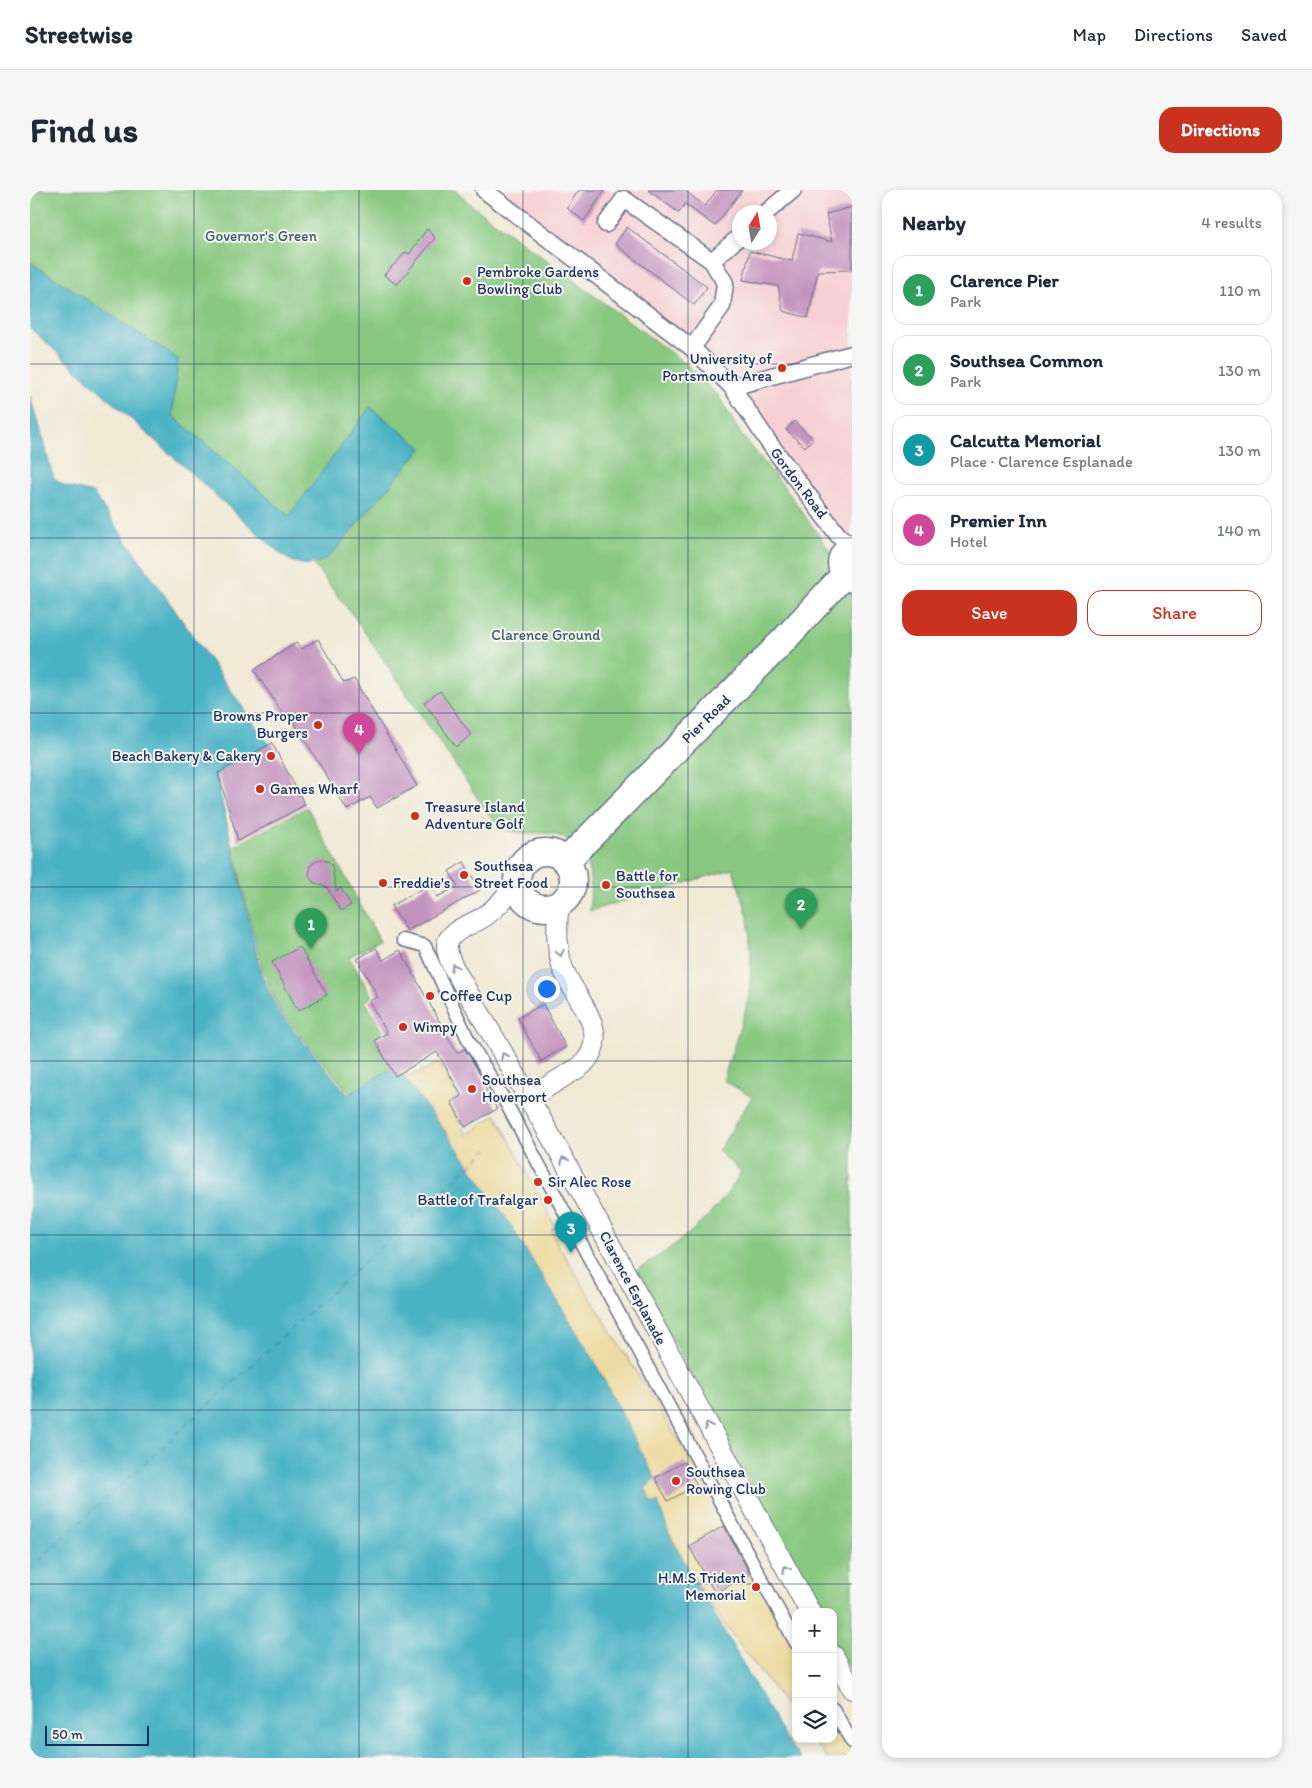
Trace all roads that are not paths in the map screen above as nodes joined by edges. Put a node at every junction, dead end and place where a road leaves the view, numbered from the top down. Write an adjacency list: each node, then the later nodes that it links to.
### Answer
1 (484, 190): 7 (street, Gordon Road)
2 (793, 190): 3 (street)
3 (775, 205)
4 (606, 224): 6 (street)
5 (732, 244): 6 (street)
6 (712, 261): 7 (street)
7 (692, 348): 9 (street, Gordon Road)
8 (852, 354): 9 (street)
9 (732, 387): 10 (street, Gordon Road)
10 (852, 547): 11 (main road)
11 (848, 576): 12 (main road, Pier Road)
12 (566, 861): 13 (main road); 14 (main road)
13 (517, 882): 14 (main road); 16 (street, Clarence Esplanade, one-way to 13)
14 (559, 904): 16 (street, one-way to 16)
15 (403, 940): 18 (street)
16 (529, 1098): 17 (street, Clarence Esplanade, one-way to 16)
17 (808, 1608)
18 (792, 1636)
19 (837, 1662): 20 (street)
20 (852, 1689)
21 (837, 1716): 22 (street)
22 (852, 1742)

